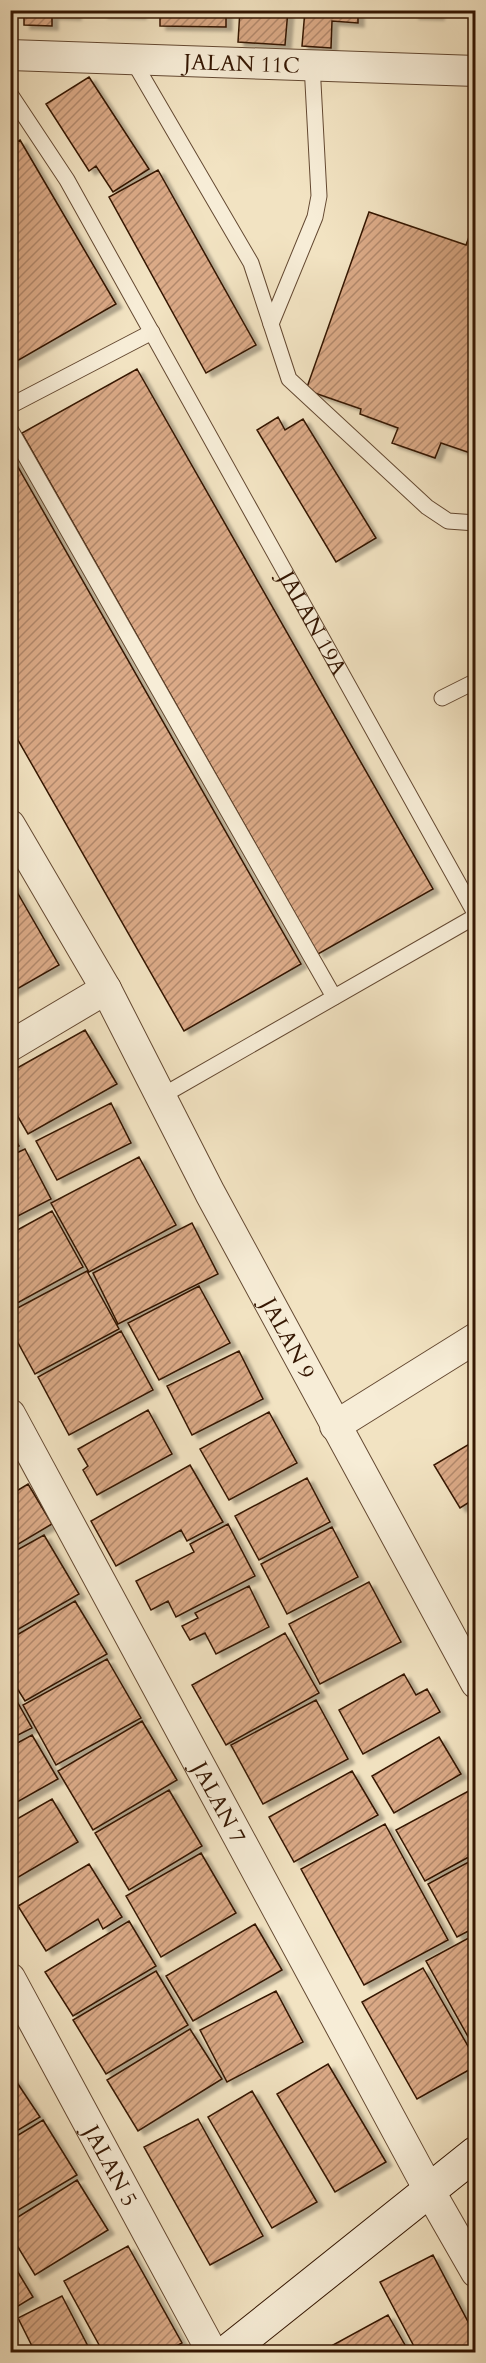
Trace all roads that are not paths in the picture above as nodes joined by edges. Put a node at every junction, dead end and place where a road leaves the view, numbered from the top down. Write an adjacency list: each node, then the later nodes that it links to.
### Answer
1 (10, 55): 2 (street, JALAN 11C)
2 (131, 58): 3 (street, JALAN 11C); 6 (lane)
3 (312, 64): 4 (street, JALAN 11C); 6 (lane)
4 (476, 71)
5 (10, 94): 7 (lane, JALAN 19A)
6 (271, 324): 10 (lane)
7 (152, 332): 8 (lane); 14 (lane, JALAN 19A)
8 (10, 406)
9 (10, 429): 16 (lane)
10 (476, 524)
11 (476, 681): 12 (lane)
12 (442, 698)
13 (10, 825): 15 (street)
14 (476, 915): 16 (lane)
15 (106, 988): 17 (street); 18 (street, JALAN 9)
16 (334, 997): 18 (lane)
17 (10, 1046)
18 (160, 1097): 21 (street, JALAN 9)
19 (476, 1338): 21 (street)
20 (10, 1414): 26 (street, JALAN 7)
21 (335, 1426): 22 (street, JALAN 9)
22 (466, 1648): 23 (street, JALAN 9)
23 (476, 1683)
24 (10, 1978): 28 (street, JALAN 5)
25 (476, 2153): 26 (street)
26 (429, 2190): 27 (street, JALAN 7); 29 (street)
27 (476, 2272)
28 (212, 2352)
29 (227, 2352)

